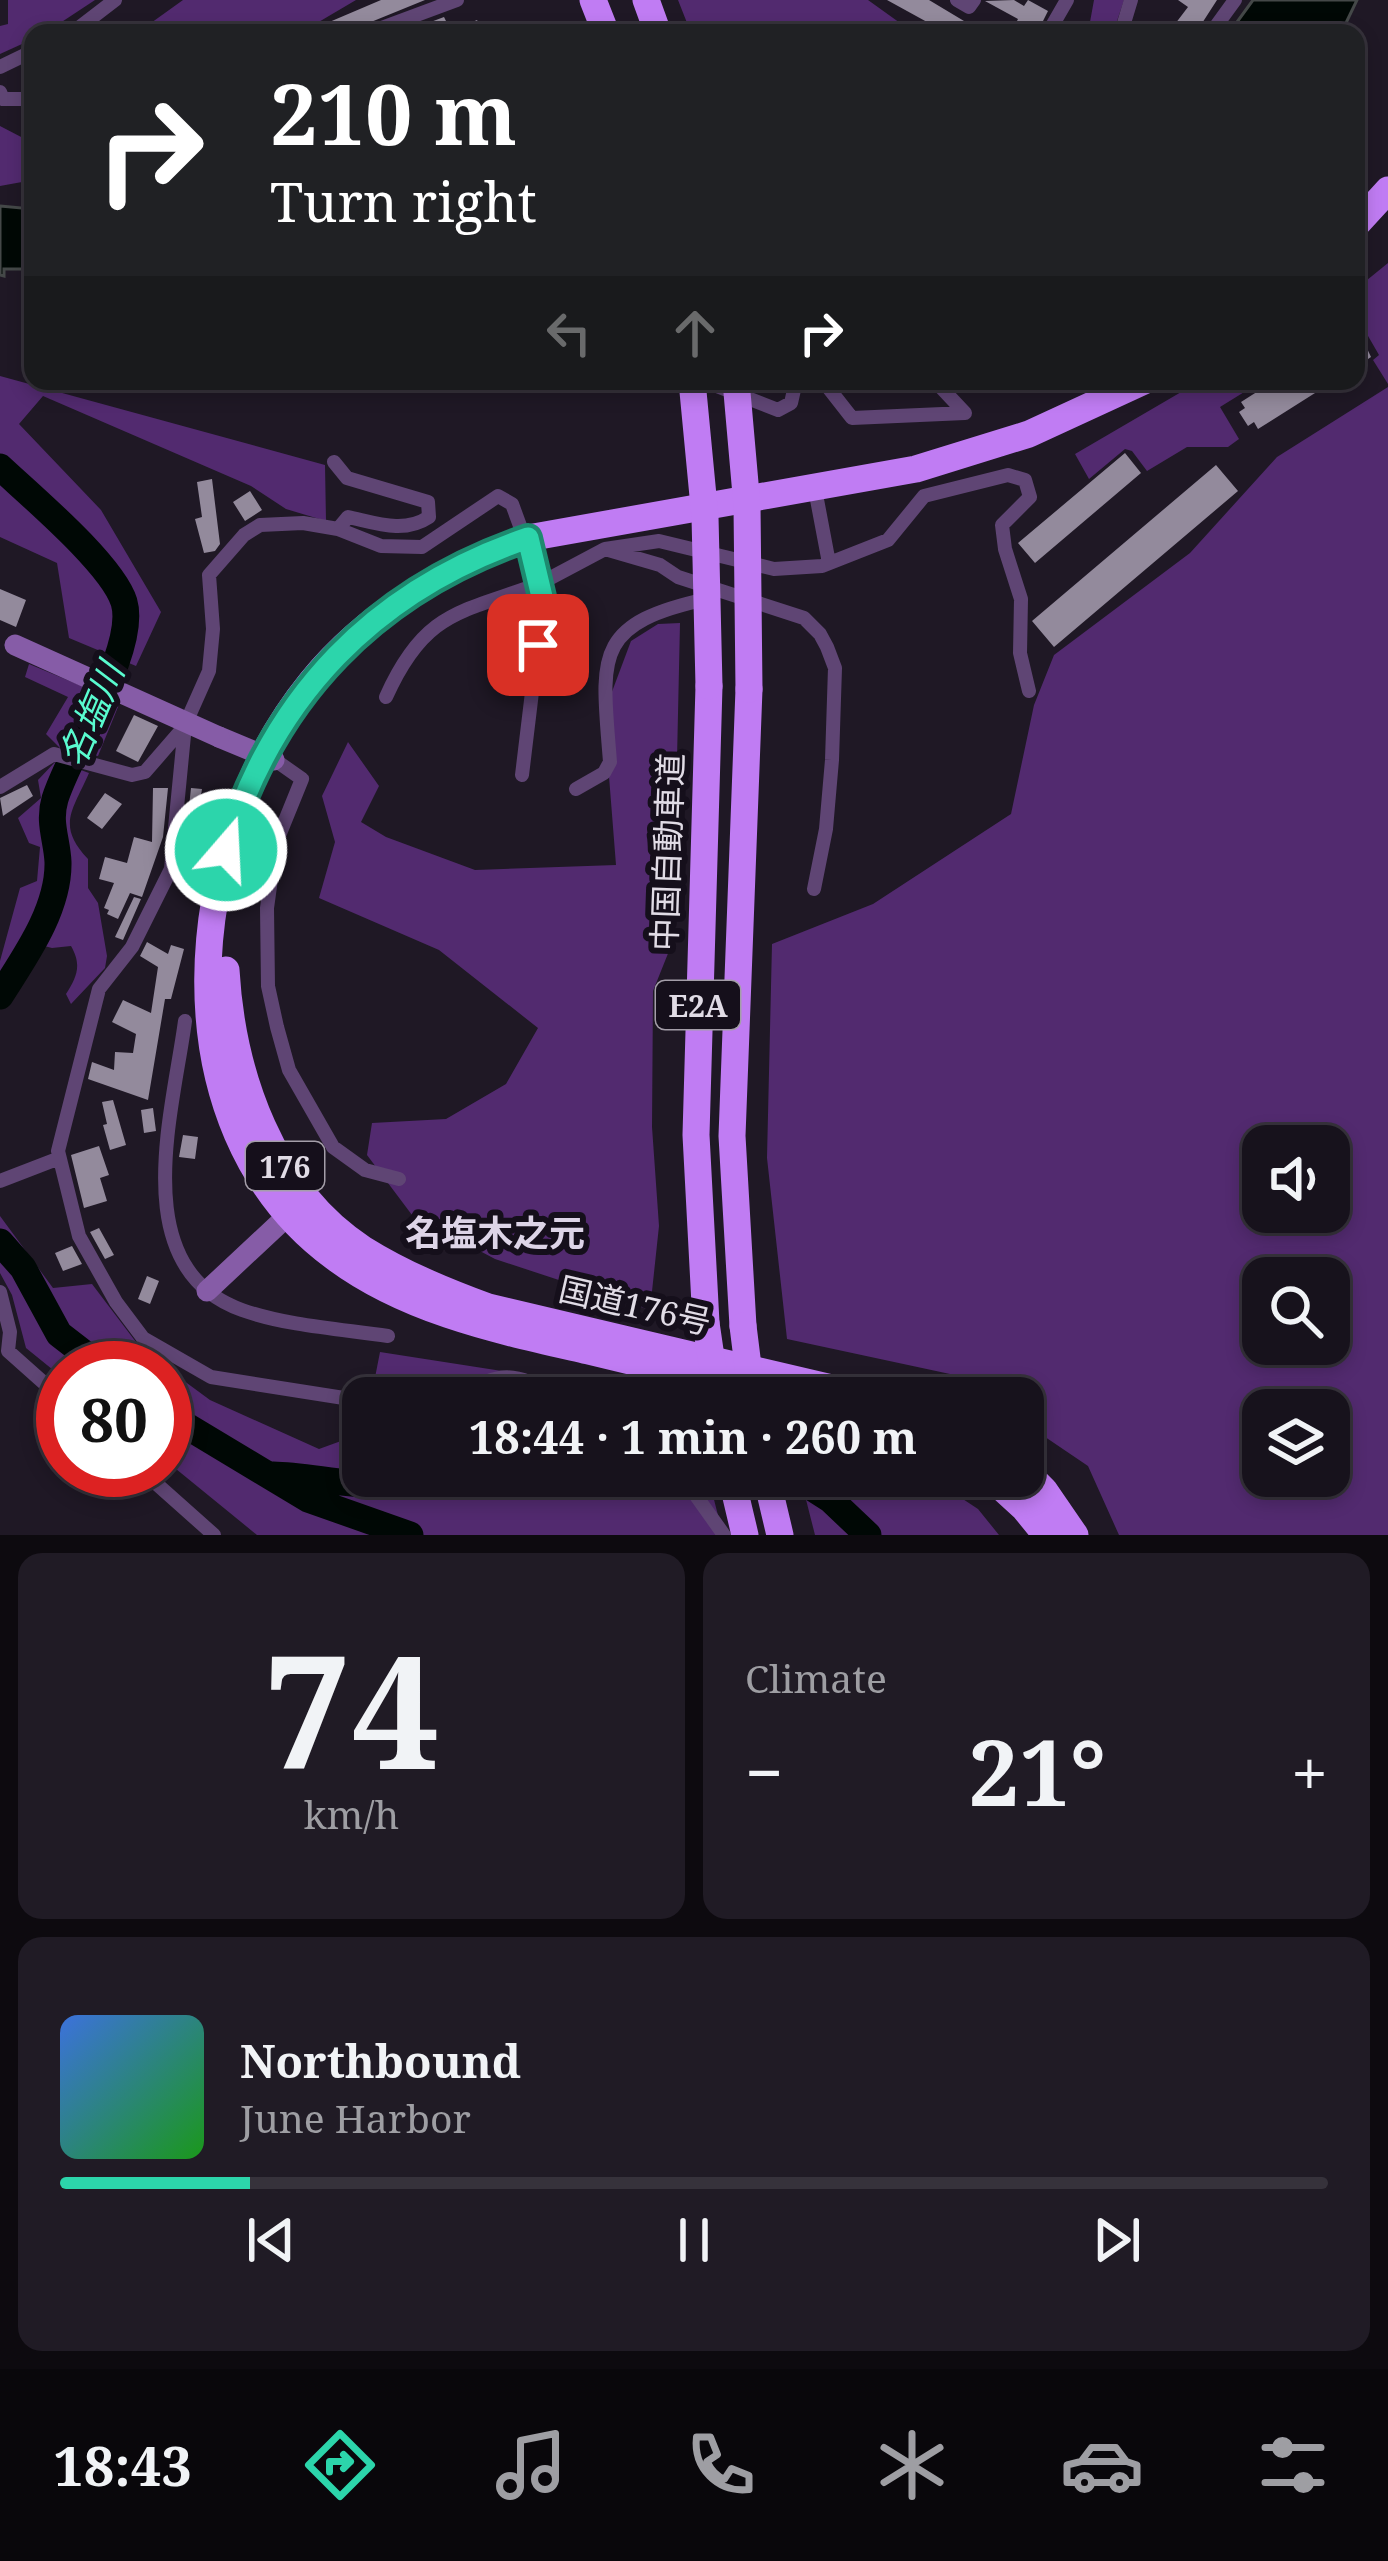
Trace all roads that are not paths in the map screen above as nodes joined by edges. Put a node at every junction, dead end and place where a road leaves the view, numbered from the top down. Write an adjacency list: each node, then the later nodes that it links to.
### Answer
1 (115, 0): 5 (street)
2 (457, 0): 6 (street)
3 (957, 0): 4 (street)
4 (974, 0)
5 (83, 24)
6 (392, 24)
7 (1388, 190): 8 (highway)
8 (1365, 215)
9 (693, 390): 43 (highway, 中国自動車道 / E2A, bridge)
10 (727, 390): 12 (street)
11 (737, 390): 44 (highway, E2A, bridge)
12 (794, 390)
13 (830, 390): 14 (street)
14 (943, 390)
15 (1126, 390): 17 (highway, 国道176号 / 176)
16 (334, 462): 18 (street)
17 (815, 489): 19 (highway, 国道176号 / 176); 21 (street)
18 (338, 529): 19 (street); 27 (street)
19 (528, 538): 22 (street); 28 (highway, 国道176号 / 176)
20 (604, 549): 21 (street); 22 (street); 23 (street)
21 (829, 563): 25 (street)
22 (541, 584): 26 (street); 29 (street)
23 (730, 594): 31 (street); 32 (street)
24 (8, 641): 28 (street, bridge)
25 (1029, 692)
26 (386, 697)
27 (185, 725): 30 (street); 34 (street)
28 (269, 758): 35 (street); 37 (highway, 国道176号 / 176)
29 (522, 775)
30 (0, 787)
31 (576, 789)
32 (814, 890)
33 (185, 1021): 38 (street)
34 (57, 1159): 36 (street); 47 (street)
35 (399, 1180)
36 (0, 1181)
37 (297, 1208): 38 (street); 42 (highway, 国道176号 / 176); 45 (highway, 国道176号 / 176)
38 (207, 1291): 40 (street)
39 (0, 1292): 41 (street)
40 (388, 1336)
41 (4, 1353): 46 (street)
42 (695, 1377)
43 (714, 1377)
44 (749, 1377)
45 (787, 1377)
46 (36, 1378)
47 (342, 1398)
48 (1044, 1489): 59 (highway)
49 (171, 1497): 54 (street)
50 (697, 1497): 55 (street)
51 (736, 1497): 56 (highway)
52 (771, 1497): 57 (highway)
53 (1012, 1497): 58 (highway)
54 (214, 1535)
55 (724, 1535)
56 (745, 1535)
57 (780, 1535)
58 (1046, 1535)
59 (1075, 1535)

